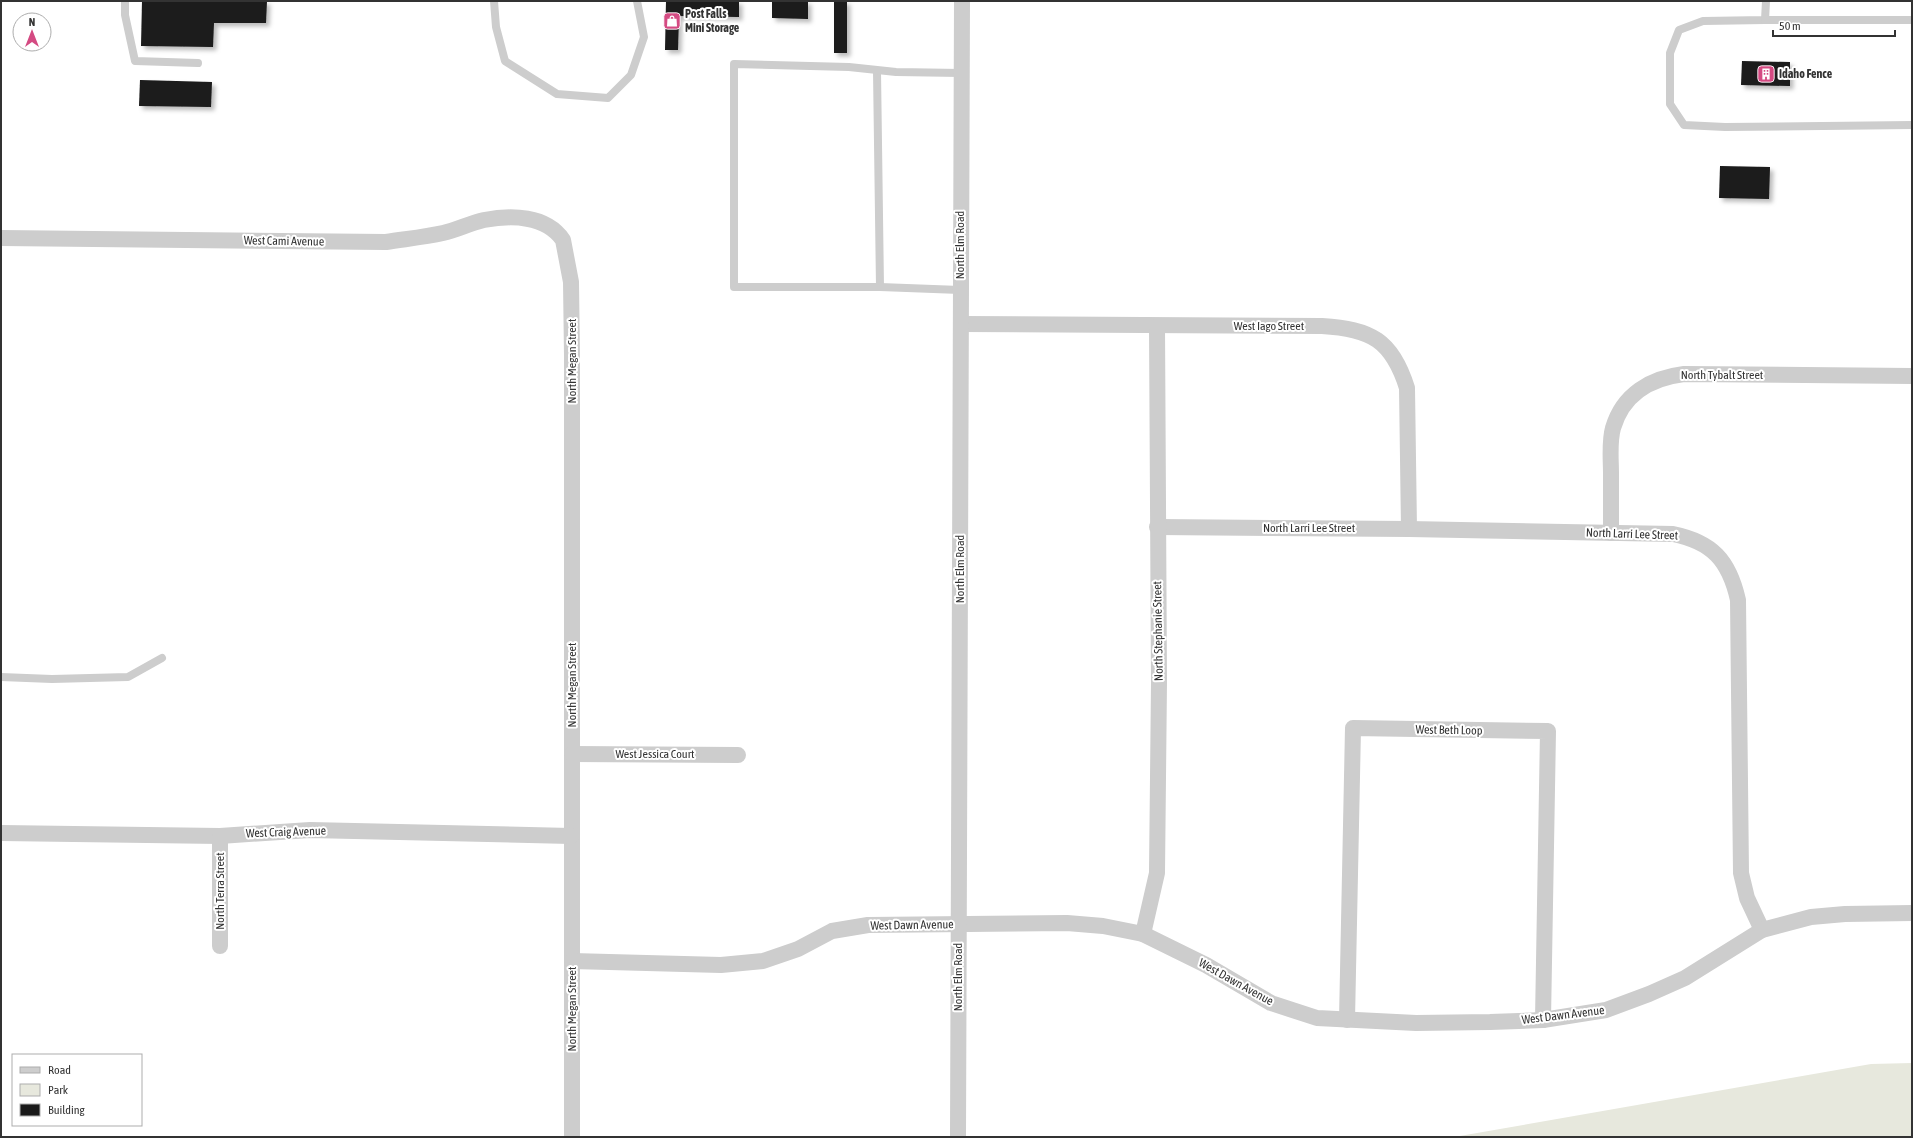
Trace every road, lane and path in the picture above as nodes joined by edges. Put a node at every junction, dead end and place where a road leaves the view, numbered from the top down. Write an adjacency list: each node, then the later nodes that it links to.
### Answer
1 (125, 1): 8 (lane)
2 (494, 1): 3 (lane)
3 (636, 1)
4 (962, 1): 10 (street, North Elm Road)
5 (1766, 1): 6 (lane)
6 (1765, 20): 7 (lane); 11 (lane)
7 (1912, 20)
8 (198, 63)
9 (877, 71): 10 (lane); 14 (lane); 14 (lane)
10 (962, 73): 15 (street, North Elm Road)
11 (1912, 125)
12 (559, 234): 13 (street, West Cami Avenue); 24 (street, North Megan Street)
13 (1, 238)
14 (880, 288): 15 (lane)
15 (960, 290): 16 (street, North Elm Road)
16 (961, 324): 17 (street, West Iago Street); 30 (street, North Elm Road)
17 (1157, 326): 19 (street, North Stephanie Street); 20 (street, West Iago Street)
18 (1912, 376): 21 (street, North Tybalt Street)
19 (1157, 527): 20 (street, North Larri Lee Street); 32 (street, North Stephanie Street)
20 (1409, 529): 21 (street, North Larri Lee Street)
21 (1611, 533): 31 (street, North Larri Lee Street)
22 (162, 658): 23 (lane)
23 (1, 677)
24 (572, 754): 25 (street, West Jessica Court); 28 (street, North Megan Street)
25 (738, 755)
26 (1, 833): 27 (street, West Craig Avenue)
27 (220, 836): 28 (street, West Craig Avenue); 33 (street, North Terra Street)
28 (571, 836): 34 (street, North Megan Street)
29 (1912, 913): 31 (street, West Dawn Avenue)
30 (958, 924): 32 (street, West Dawn Avenue); 34 (street, West Dawn Avenue); 38 (street, North Elm Road)
31 (1762, 930): 36 (street, West Dawn Avenue)
32 (1143, 934): 35 (street, West Dawn Avenue)
33 (220, 946)
34 (572, 961): 37 (street, North Megan Street)
35 (1347, 1020): 36 (street, West Dawn Avenue); 36 (street, West Beth Loop)
36 (1544, 1020)
37 (572, 1137)
38 (958, 1137)

